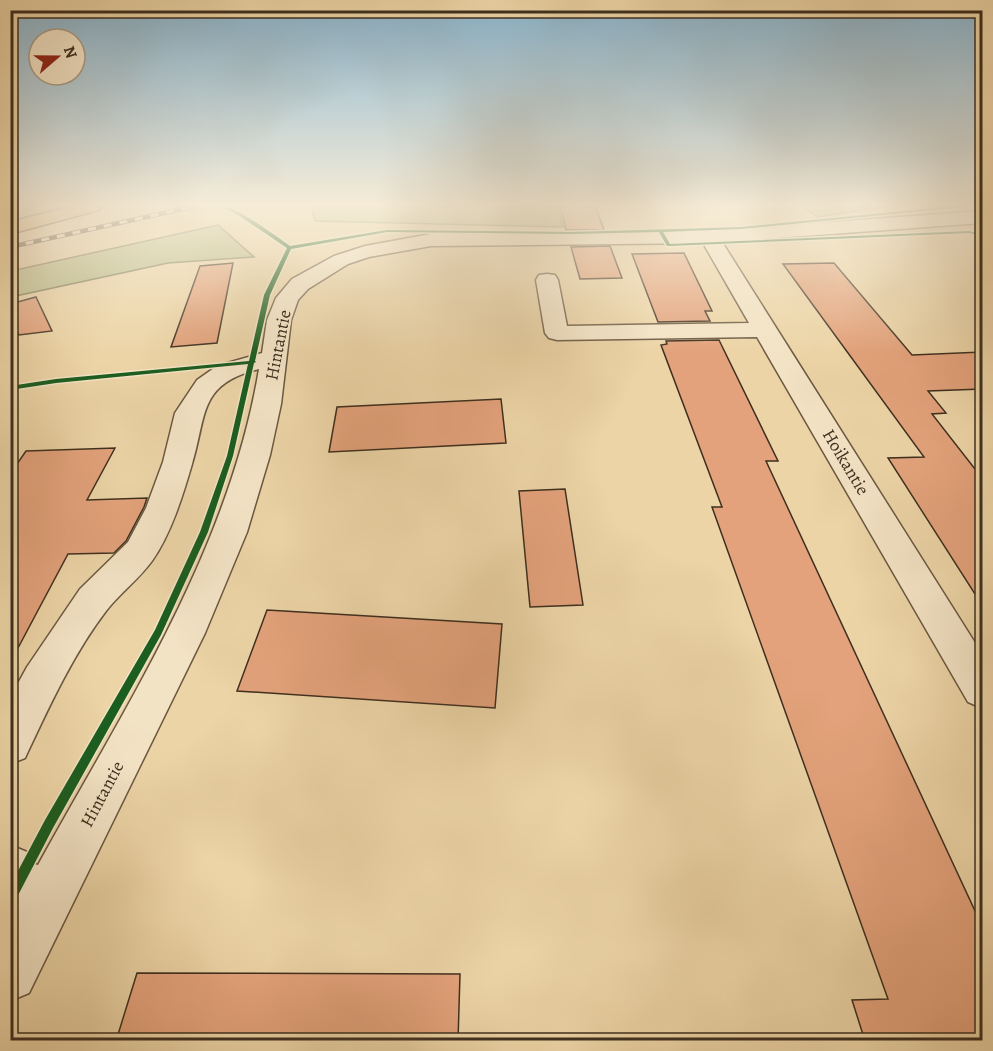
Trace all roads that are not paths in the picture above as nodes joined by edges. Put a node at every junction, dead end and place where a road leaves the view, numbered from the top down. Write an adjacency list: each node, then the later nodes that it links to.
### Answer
1 (358, 255): 5 (street, Hintantie)
2 (720, 255): 4 (street, Hoikantie)
3 (547, 280): 4 (street)
4 (767, 330): 6 (street, Hoikantie)
5 (273, 359): 7 (street); 8 (street, Hintantie)
6 (982, 689)
7 (10, 743)
8 (30, 881): 9 (street, Hintantie)
9 (10, 974)

